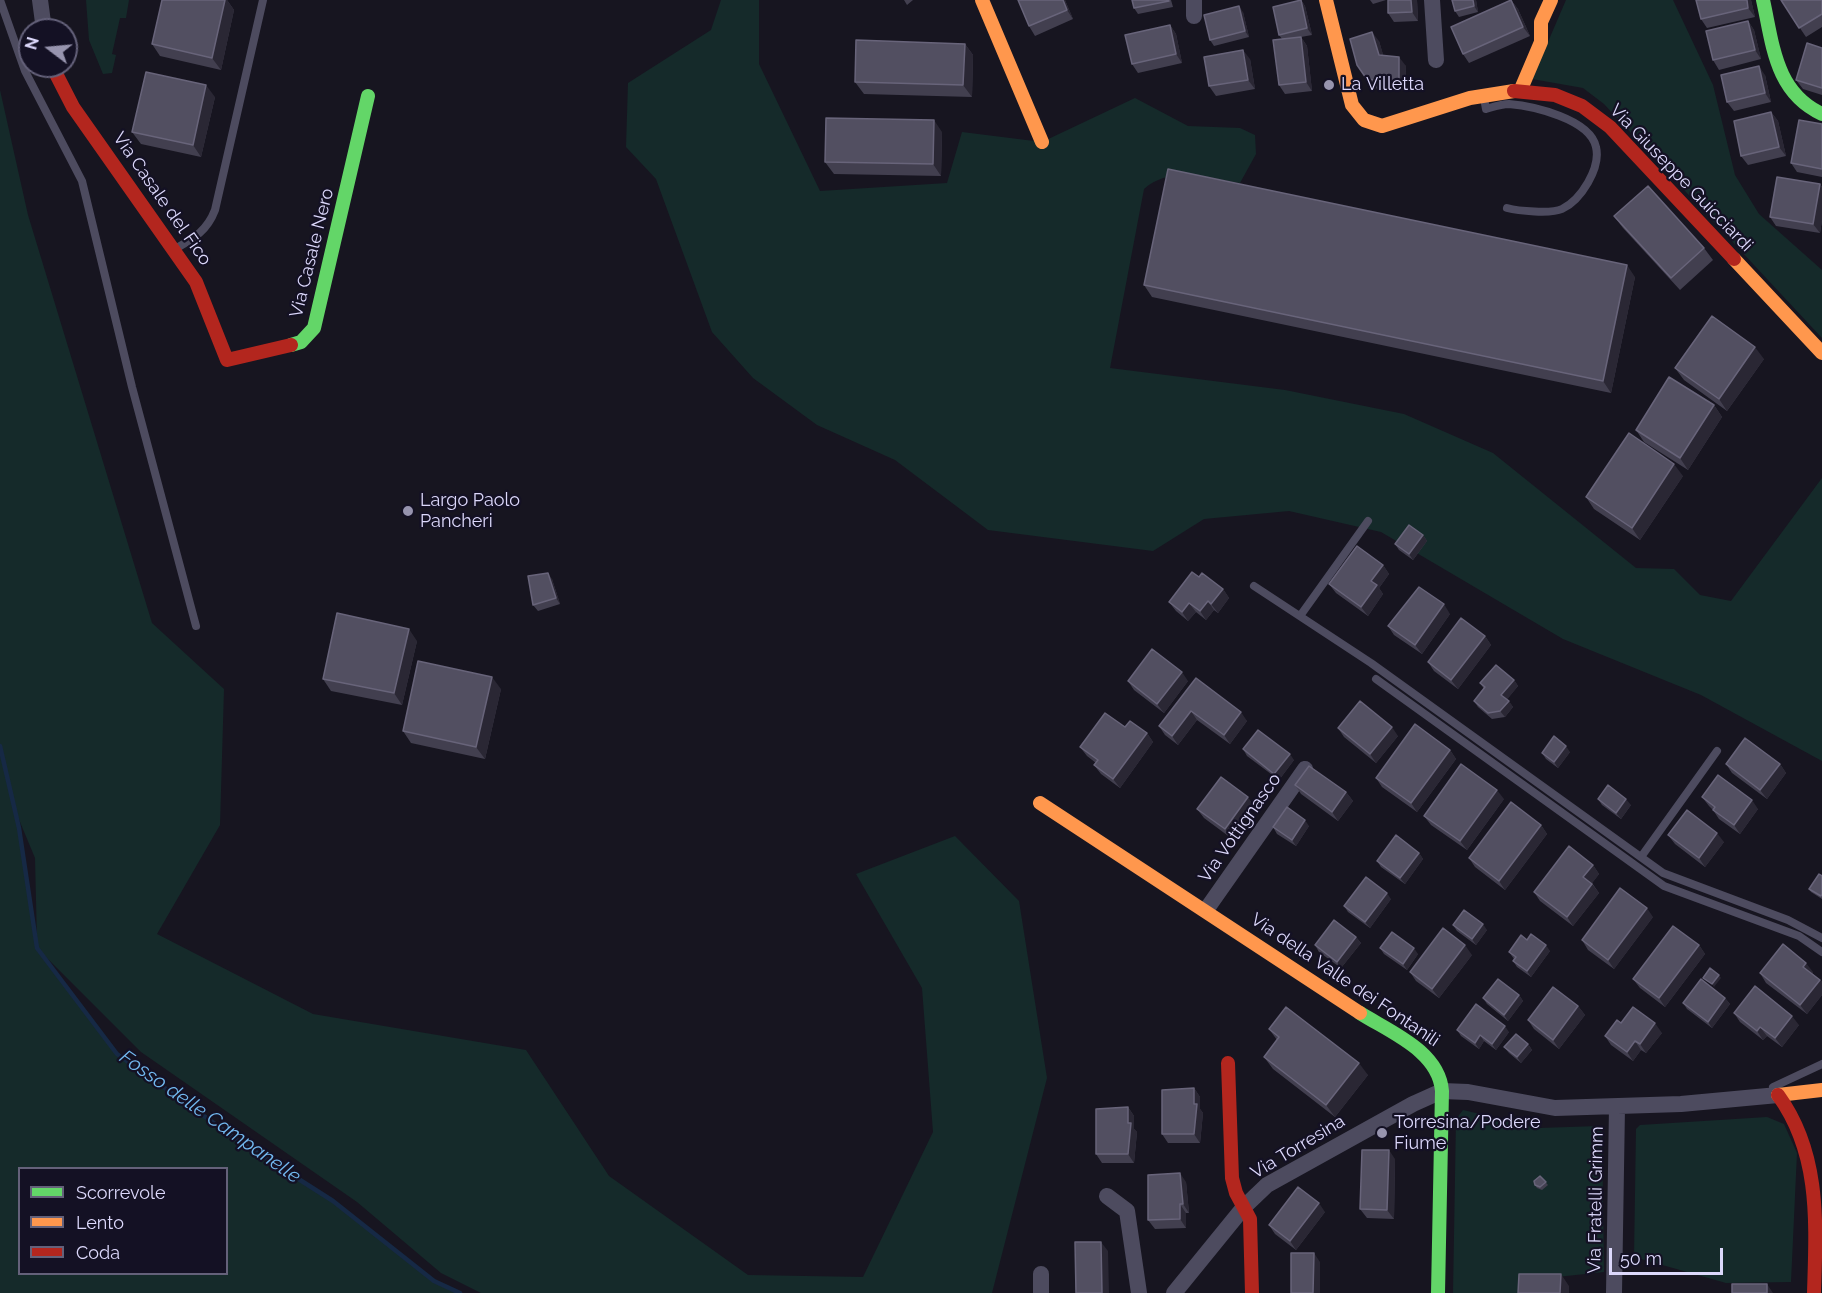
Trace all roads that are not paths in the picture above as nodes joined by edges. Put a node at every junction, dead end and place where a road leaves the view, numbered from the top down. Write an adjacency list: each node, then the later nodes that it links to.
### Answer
1 (0, 0): 24 (lane)
2 (40, 0): 9 (street)
3 (263, 0): 18 (lane)
4 (982, 0): 16 (street)
5 (1326, 0): 13 (street, Via Giuseppe Guicciardi)
6 (1432, 0): 10 (street)
7 (1551, 0): 12 (street)
8 (1763, 0): 15 (street)
9 (42, 18)
10 (1436, 60)
11 (58, 78): 18 (street, Via Casale del Fico)
12 (1521, 89): 13 (street, Via Giuseppe Guicciardi); 19 (street, Via Giuseppe Guicciardi)
13 (1483, 93): 17 (lane)
14 (368, 96): 20 (street, Via Casale Nero)
15 (1822, 114)
16 (1042, 142)
17 (1507, 208)
18 (175, 249): 20 (street, Via Casale del Fico)
19 (1822, 353)
20 (227, 360)
21 (1368, 520): 23 (lane)
22 (1254, 586): 23 (lane)
23 (1300, 616): 29 (lane)
24 (196, 626)
25 (1376, 679): 32 (lane)
26 (1717, 751): 29 (lane)
27 (1305, 769): 30 (street, Via Vottignasco)
28 (1040, 803): 30 (street, Via della Valle dei Fontanili)
29 (1641, 857): 31 (lane)
30 (1206, 910): 36 (street, Via della Valle dei Fontanili)
31 (1822, 938)
32 (1822, 952)
33 (1228, 1063): 43 (street)
34 (1822, 1064): 38 (lane)
35 (1822, 1090): 37 (street)
36 (1442, 1091): 39 (street); 43 (street, Via Torresina); 49 (street)
37 (1778, 1095): 38 (street); 41 (street)
38 (1747, 1099): 39 (street)
39 (1617, 1107): 50 (street, Via Fratelli Grimm)
40 (1822, 1159): 41 (street)
41 (1816, 1175): 51 (street)
42 (1107, 1196): 46 (street)
43 (1244, 1207): 47 (street, Via Torresina); 48 (street)
44 (1041, 1274): 45 (street)
45 (1041, 1293)
46 (1139, 1293)
47 (1174, 1293)
48 (1252, 1293)
49 (1438, 1293)
50 (1614, 1293)
51 (1814, 1293)

